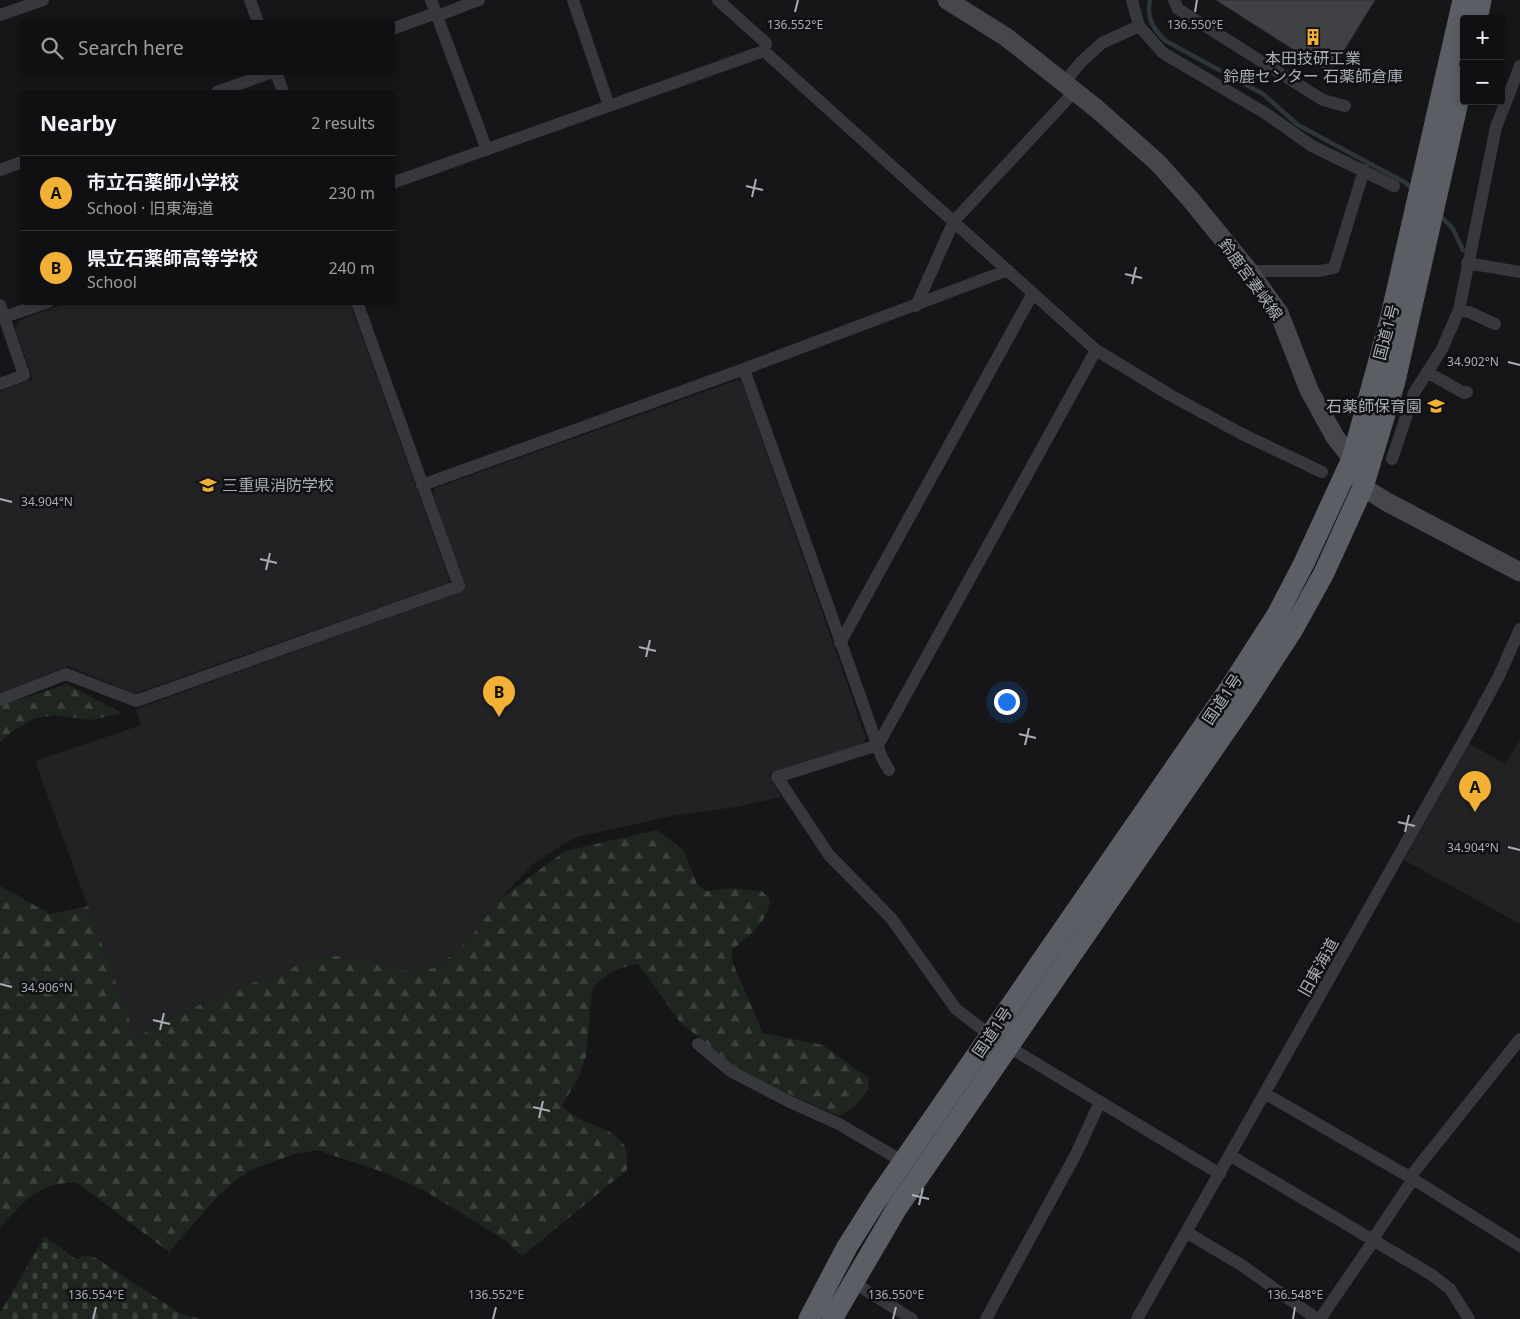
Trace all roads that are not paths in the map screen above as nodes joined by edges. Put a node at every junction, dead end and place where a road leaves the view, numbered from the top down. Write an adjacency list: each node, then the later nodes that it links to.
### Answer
1 (43, 0): 13 (street)
2 (250, 0): 15 (street)
3 (431, 0): 12 (street)
4 (479, 0): 12 (street)
5 (573, 0): 26 (street)
6 (718, 0): 18 (street)
7 (1132, 0): 16 (street)
8 (1174, 0): 27 (street)
9 (1463, 0): 20 (highway, 国道1号)
10 (1481, 0): 14 (highway)
11 (956, 2): 23 (main road, 鈴鹿宮妻峡線)
12 (436, 14): 17 (street); 28 (street)
13 (0, 15)
14 (1478, 15)
15 (257, 20)
16 (1139, 26): 23 (street); 31 (street)
17 (395, 28)
18 (764, 51): 26 (street); 34 (street)
19 (1520, 66): 35 (street)
20 (1456, 69): 46 (highway, 国道1号)
21 (265, 75): 24 (street)
22 (275, 75): 25 (street)
23 (1070, 87): 34 (street); 37 (main road, 鈴鹿宮妻峡線)
24 (222, 90)
25 (282, 90)
26 (609, 106): 28 (street)
27 (1345, 106)
28 (487, 150): 32 (street)
29 (20, 163): 30 (street)
30 (0, 170)
31 (1364, 170): 33 (street); 37 (street)
32 (395, 182)
33 (1394, 186)
34 (954, 221): 36 (street); 43 (street)
35 (1468, 263): 38 (street); 44 (street)
36 (1008, 270): 39 (street); 43 (street)
37 (1249, 272): 53 (main road, 鈴鹿宮妻峡線)
38 (1520, 272)
39 (1033, 293): 48 (street); 60 (street)
40 (0, 305): 45 (street)
41 (40, 305): 45 (street)
42 (358, 305): 56 (street)
43 (916, 306): 49 (street)
44 (1459, 310): 47 (street); 50 (street)
45 (4, 318): 51 (street)
46 (1399, 323): 53 (highway, 国道1号); 57 (highway, 国道1号)
47 (1494, 324)
48 (1096, 350): 55 (street); 62 (street)
49 (744, 369): 56 (street); 60 (street)
50 (1427, 372): 52 (street); 54 (street)
51 (0, 384)
52 (1467, 392)
53 (1352, 459): 57 (main road, 鈴鹿宮妻峡線); 64 (highway, 国道1号)
54 (1392, 459)
55 (1322, 472)
56 (422, 485): 61 (street)
57 (1363, 487): 58 (main road); 67 (highway, 国道1号)
58 (1520, 572)
59 (1520, 628): 68 (street, 旧東海道)
60 (840, 644): 62 (street)
61 (0, 700)
62 (878, 745): 63 (street); 64 (street)
63 (889, 770)
64 (988, 1033): 71 (street); 74 (highway, 国道1号)
65 (1520, 1040): 73 (street)
66 (698, 1044): 71 (street)
67 (1009, 1047): 69 (street); 80 (highway, 国道1号)
68 (1266, 1094): 70 (street, 旧東海道); 73 (street)
69 (1100, 1102): 72 (street); 82 (street)
70 (1231, 1156): 72 (street, 旧東海道); 76 (street)
71 (895, 1157): 74 (street)
72 (1220, 1174): 75 (street, 旧東海道)
73 (1411, 1178): 76 (street); 77 (street)
74 (860, 1226): 79 (highway, 国道1号)
75 (1186, 1232): 83 (street, 旧東海道); 84 (street)
76 (1373, 1240): 84 (street); 85 (street)
77 (1520, 1246)
78 (864, 1289): 81 (street)
79 (809, 1319)
80 (832, 1319)
81 (912, 1319)
82 (986, 1319)
83 (1137, 1319)
84 (1318, 1319)
85 (1469, 1319)

